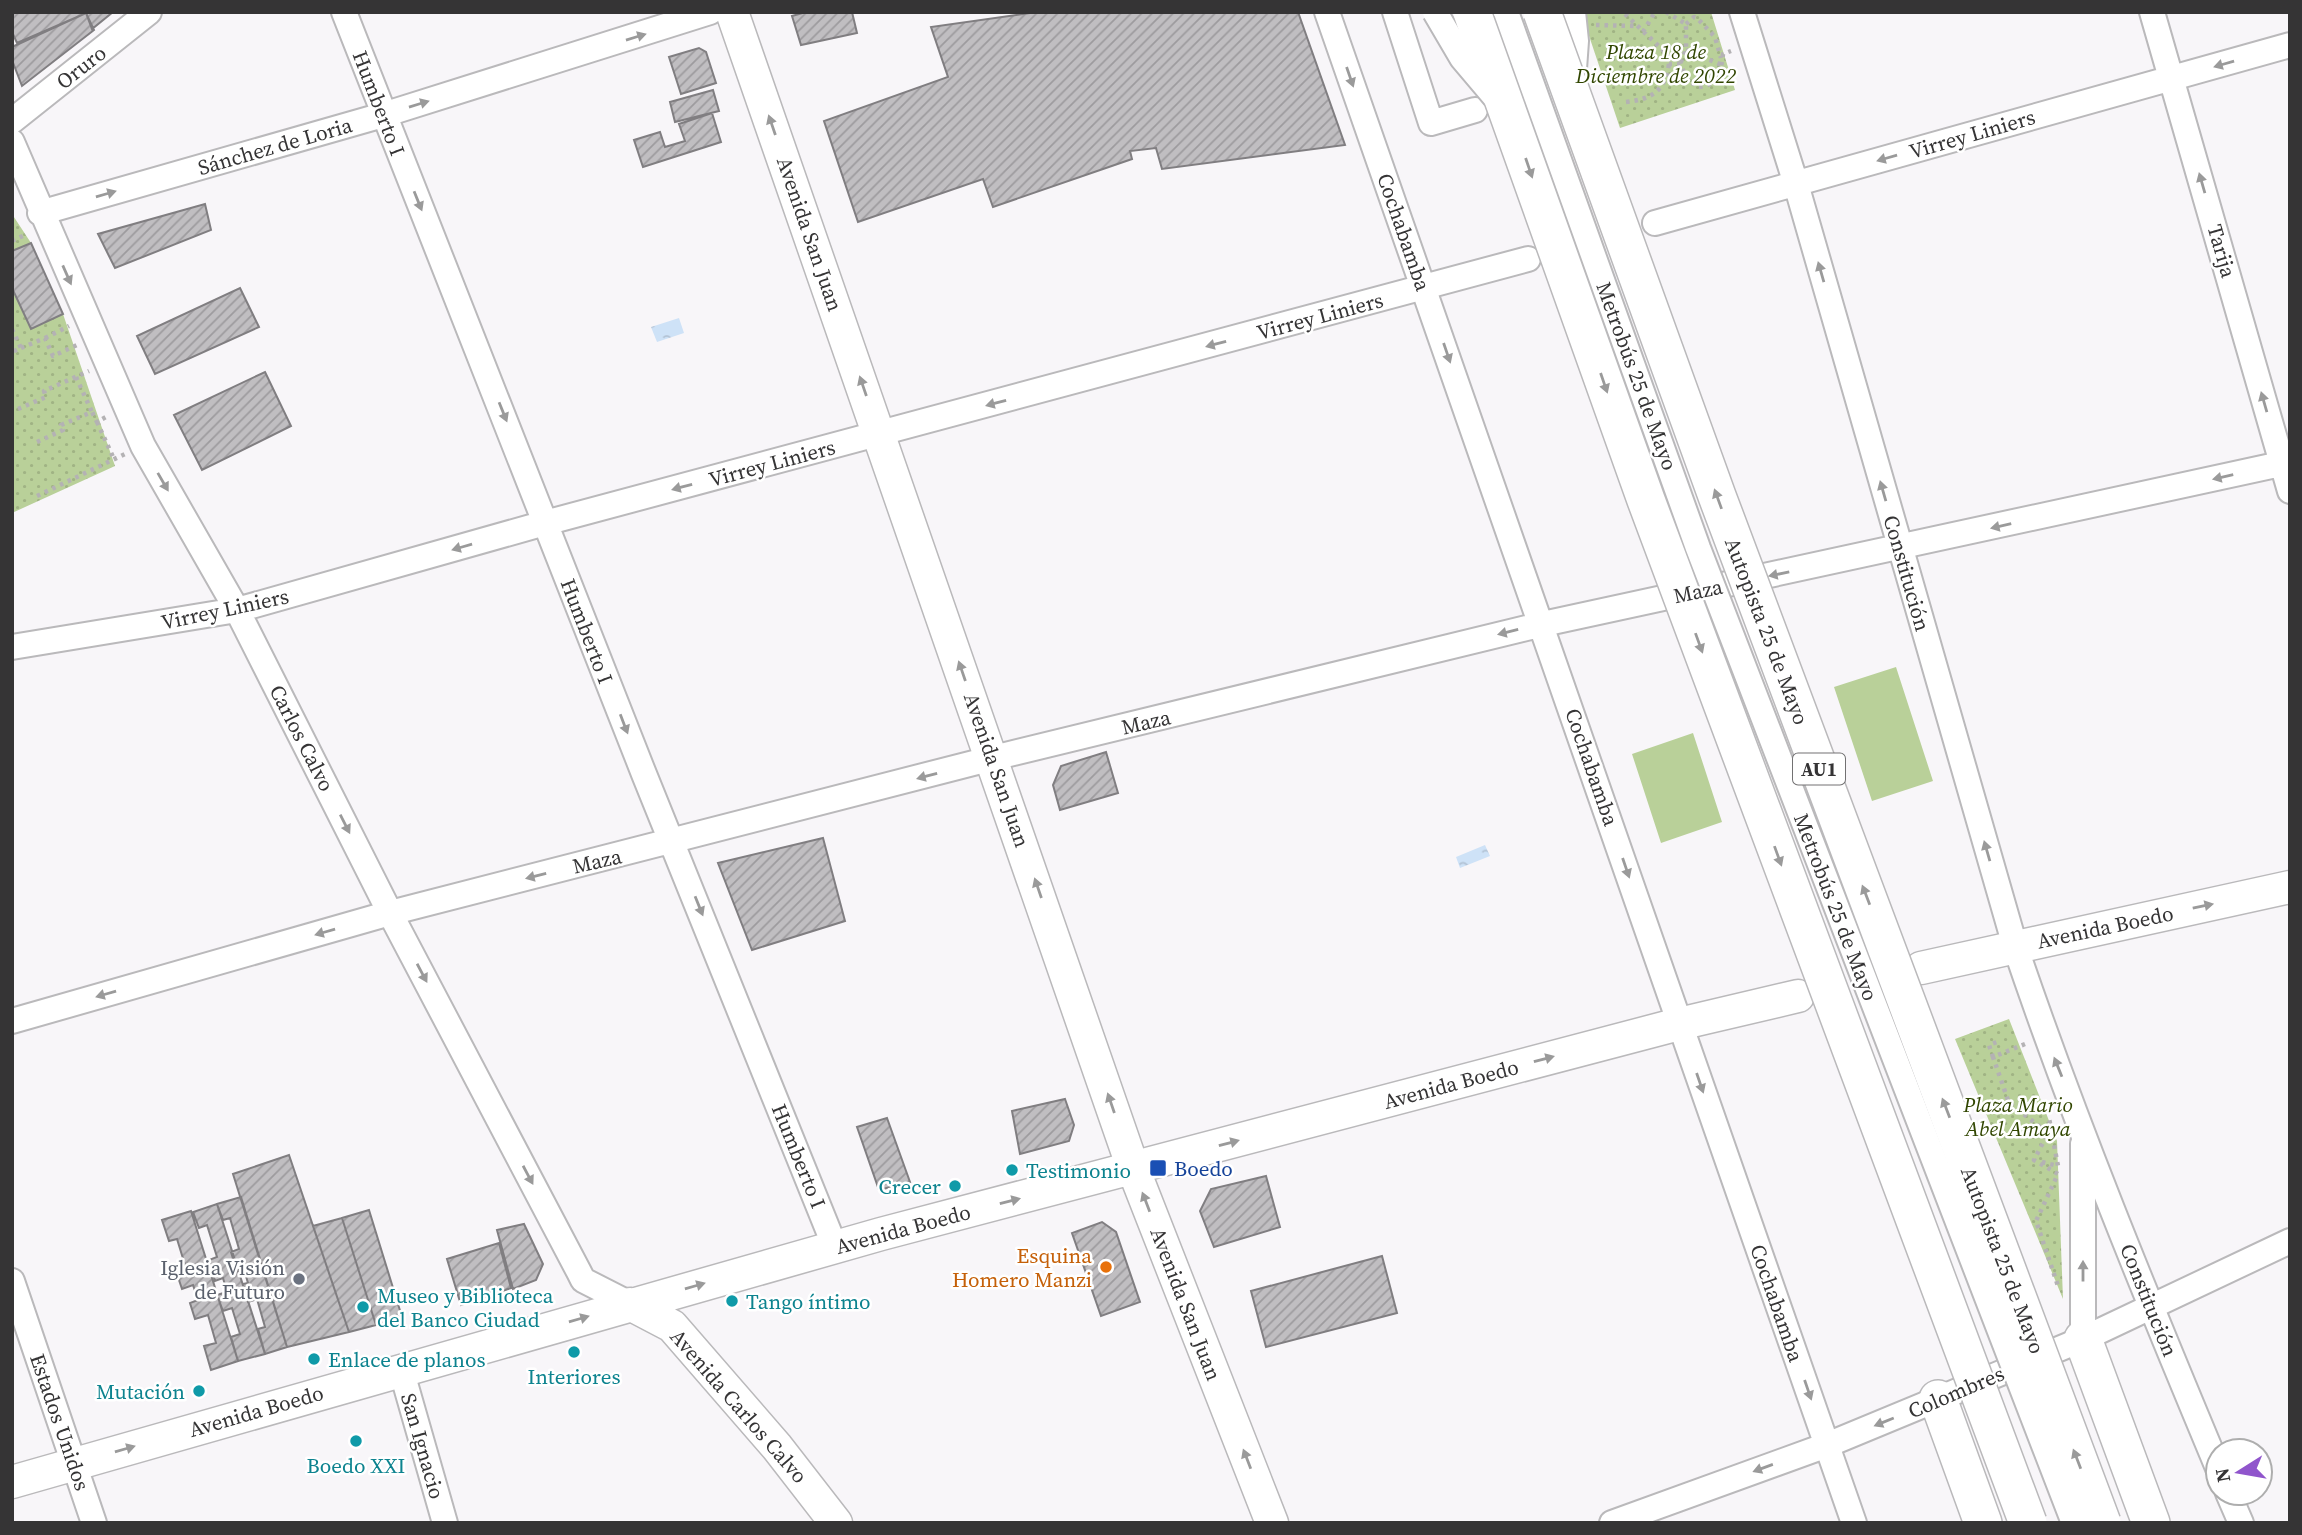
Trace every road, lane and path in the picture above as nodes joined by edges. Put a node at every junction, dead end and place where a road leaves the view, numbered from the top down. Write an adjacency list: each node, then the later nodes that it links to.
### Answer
1 (149, 12): 34 (street, Oruro)
2 (344, 12): 32 (street, Humberto I)
3 (710, 12): 32 (street, Sánchez de Loria, one-way to 3)
4 (732, 12): 51 (main road, Avenida San Juan, one-way to 4)
5 (1327, 12): 40 (street, Cochabamba, one-way to 40)
6 (1395, 12): 31 (street)
7 (1435, 12): 33 (street, bridge)
8 (1472, 12): 33 (highway, bridge)
9 (1506, 12): 100 (street, Metrobús 25 de Mayo, bridge)
10 (1542, 12): 29 (highway, Autopista 25 de Mayo / AU1, bridge)
11 (1573, 12): 29 (street)
12 (1655, 12): 21 (path)
13 (1666, 12): 18 (path)
14 (1742, 12): 22 (street, Constitución)
15 (2152, 12): 28 (street, Tarija)
16 (1625, 14): 20 (path)
17 (1696, 14): 18 (path); 27 (path)
18 (1686, 24): 24 (path)
19 (1596, 25): 20 (path)
20 (1637, 26): 21 (path)
21 (1643, 32): 25 (path)
22 (1752, 45): 27 (path); 36 (street, Constitución)
23 (2290, 45): 28 (street, Virrey Liniers, one-way to 28)
24 (1686, 50): 26 (path); 27 (path)
25 (1669, 64): 26 (path); 30 (path)
26 (1680, 64): 27 (path)
27 (1722, 64)
28 (2173, 78): 36 (street, Virrey Liniers, one-way to 36); 55 (street, Tarija, one-way to 28)
29 (1572, 91): 101 (highway, Autopista 25 de Mayo / AU1, one-way to 29, bridge)
30 (1626, 102)
31 (1475, 110)
32 (383, 115): 37 (street, Sánchez de Loria, one-way to 32); 58 (street, Humberto I, one-way to 58)
33 (1512, 117): 99 (highway, one-way to 99, bridge)
34 (12, 121)
35 (12, 142): 37 (street, Carlos Calvo)
36 (1796, 184): 38 (street, Virrey Liniers); 59 (street, Constitución, one-way to 36)
37 (40, 213): 42 (street, Carlos Calvo, one-way to 42)
38 (1655, 223)
39 (1528, 259): 40 (street, Virrey Liniers)
40 (1424, 288): 51 (street, Virrey Liniers, one-way to 51); 61 (street, Cochabamba, one-way to 61)
41 (12, 330): 43 (path)
42 (94, 337): 43 (path); 45 (street, Carlos Calvo)
43 (21, 348): 44 (path)
44 (12, 352)
45 (106, 363): 46 (path); 47 (street, Carlos Calvo)
46 (76, 377): 48 (path); 49 (path)
47 (125, 408): 50 (path); 53 (street, Carlos Calvo)
48 (18, 409)
49 (92, 412): 50 (path); 52 (path)
50 (97, 422): 54 (path)
51 (880, 435): 58 (street, Virrey Liniers, one-way to 58); 63 (main road, Avenida San Juan, one-way to 51)
52 (37, 442)
53 (143, 446): 54 (path); 60 (street, Carlos Calvo, one-way to 60)
54 (114, 459): 57 (path)
55 (2286, 463): 56 (street, Tarija); 59 (street, Maza, one-way to 59)
56 (2290, 491)
57 (37, 496)
58 (545, 523): 60 (street, Virrey Liniers, one-way to 60); 64 (street, Humberto I, one-way to 64)
59 (1899, 549): 61 (street, Maza, one-way to 61); 67 (street, Constitución, one-way to 59)
60 (237, 610): 62 (street, Virrey Liniers); 66 (street, Carlos Calvo, one-way to 66)
61 (1543, 624): 63 (street, Maza, one-way to 63); 71 (street, Cochabamba, one-way to 71)
62 (12, 647)
63 (993, 758): 64 (street, Maza, one-way to 64); 78 (main road, Avenida San Juan, one-way to 63)
64 (673, 843): 66 (street, Maza, one-way to 66); 80 (street, Humberto I, one-way to 80)
65 (2290, 887): 67 (main road, Avenida Boedo, one-way to 65)
66 (390, 913): 70 (street, Maza, one-way to 70); 83 (street, Carlos Calvo, one-way to 83)
67 (2015, 946): 68 (main road, Avenida Boedo); 76 (street, Constitución, one-way to 67)
68 (1921, 968)
69 (1798, 996): 71 (main road, Avenida Boedo)
70 (12, 1021)
71 (1679, 1024): 78 (main road, Avenida Boedo, one-way to 71); 89 (street, Cochabamba, one-way to 89)
72 (1997, 1042): 74 (path)
73 (2019, 1046): 74 (path)
74 (1993, 1057): 77 (path)
75 (2049, 1118): 77 (path)
76 (2083, 1131): 84 (street, Constitución); 85 (street, Constitución, one-way to 76)
77 (2034, 1160): 82 (path)
78 (1133, 1168): 80 (main road, Avenida Boedo, one-way to 78); 95 (main road, Avenida San Juan, one-way to 78)
79 (2290, 1241): 84 (street, Colombres)
80 (835, 1247): 83 (main road, Avenida Boedo, one-way to 80)
81 (12, 1282): 90 (street, Estados Unidos)
82 (2063, 1299)
83 (630, 1304): 86 (main road, Avenida Boedo, one-way to 83); 94 (main road, Avenida Carlos Calvo)
84 (2151, 1307): 85 (street, Colombres); 88 (street, Constitución)
85 (2083, 1339): 87 (street, Colombres); 102 (highway)
86 (401, 1369): 90 (main road, Avenida Boedo, one-way to 86); 93 (street, San Ignacio)
87 (1938, 1399): 89 (street, Colombres, one-way to 89); 98 (highway)
88 (2205, 1437)
89 (1827, 1445): 96 (street, Colombres, one-way to 96); 97 (street, Cochabamba)
90 (75, 1464): 91 (main road, Avenida Boedo); 92 (street, Estados Unidos)
91 (12, 1482)
92 (94, 1523)
93 (444, 1523)
94 (836, 1523)
95 (1272, 1523)
96 (1612, 1523)
97 (1854, 1523)
98 (1983, 1523)
99 (2028, 1523)
100 (2074, 1523)
101 (2102, 1523)
102 (2151, 1523)

